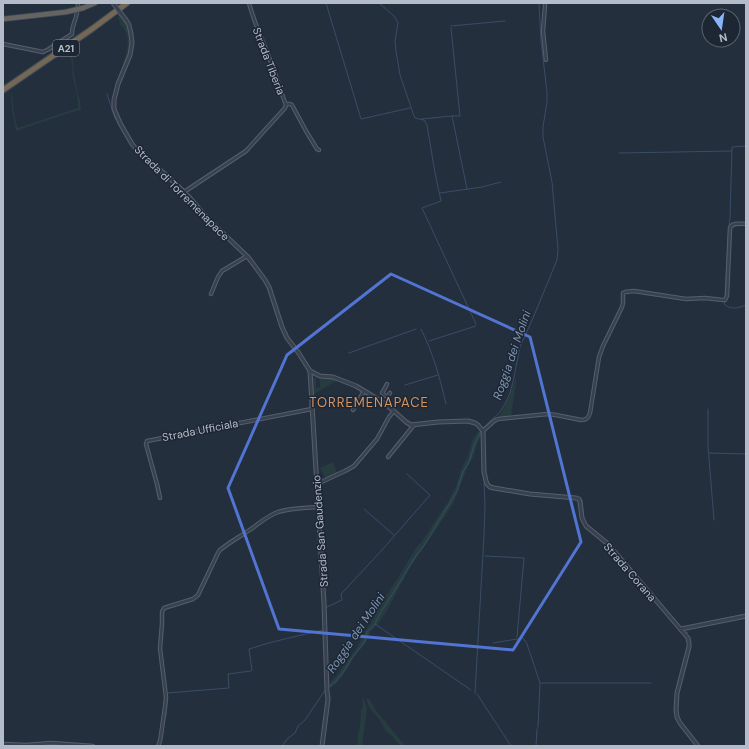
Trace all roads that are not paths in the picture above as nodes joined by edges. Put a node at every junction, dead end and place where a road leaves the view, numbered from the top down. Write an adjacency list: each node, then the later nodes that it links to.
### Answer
1 (78, 3): 9 (street)
2 (95, 3): 8 (highway, bridge)
3 (114, 3): 15 (street, Strada di Torremenapace, bridge)
4 (122, 3): 11 (highway, A21)
5 (127, 3): 12 (highway, A21)
6 (249, 3): 13 (street, Strada Tiberia)
7 (545, 3): 10 (street)
8 (3, 19)
9 (3, 44)
10 (546, 60)
11 (3, 86)
12 (3, 90)
13 (286, 106): 14 (street); 15 (street, Strada Tiberia)
14 (319, 150)
15 (184, 192): 17 (street, Strada di Torremenapace)
16 (746, 224): 29 (street)
17 (247, 256): 18 (street); 19 (street, Strada di Torremenapace)
18 (211, 294)
19 (310, 371): 21 (street); 25 (street, Strada San Gaudenzio)
20 (387, 384): 23 (street)
21 (364, 391): 24 (street); 26 (street)
22 (390, 393): 23 (street)
23 (385, 396): 24 (street)
24 (381, 401): 27 (street)
25 (312, 409): 31 (street, Strada San Gaudenzio); 32 (street, Strada Ufficiala)
26 (353, 410)
27 (394, 411): 28 (street); 31 (street)
28 (414, 425): 29 (street); 30 (street)
29 (482, 430): 35 (street, Strada Corana)
30 (388, 457)
31 (317, 484): 33 (street, Strada San Gaudenzio)
32 (160, 498)
33 (318, 507): 38 (street); 39 (street, Strada San Gaudenzio)
34 (746, 616): 35 (street)
35 (681, 629): 40 (street, Strada Corana)
36 (3, 744): 37 (street)
37 (93, 746)
38 (158, 746)
39 (322, 746)
40 (698, 746)

